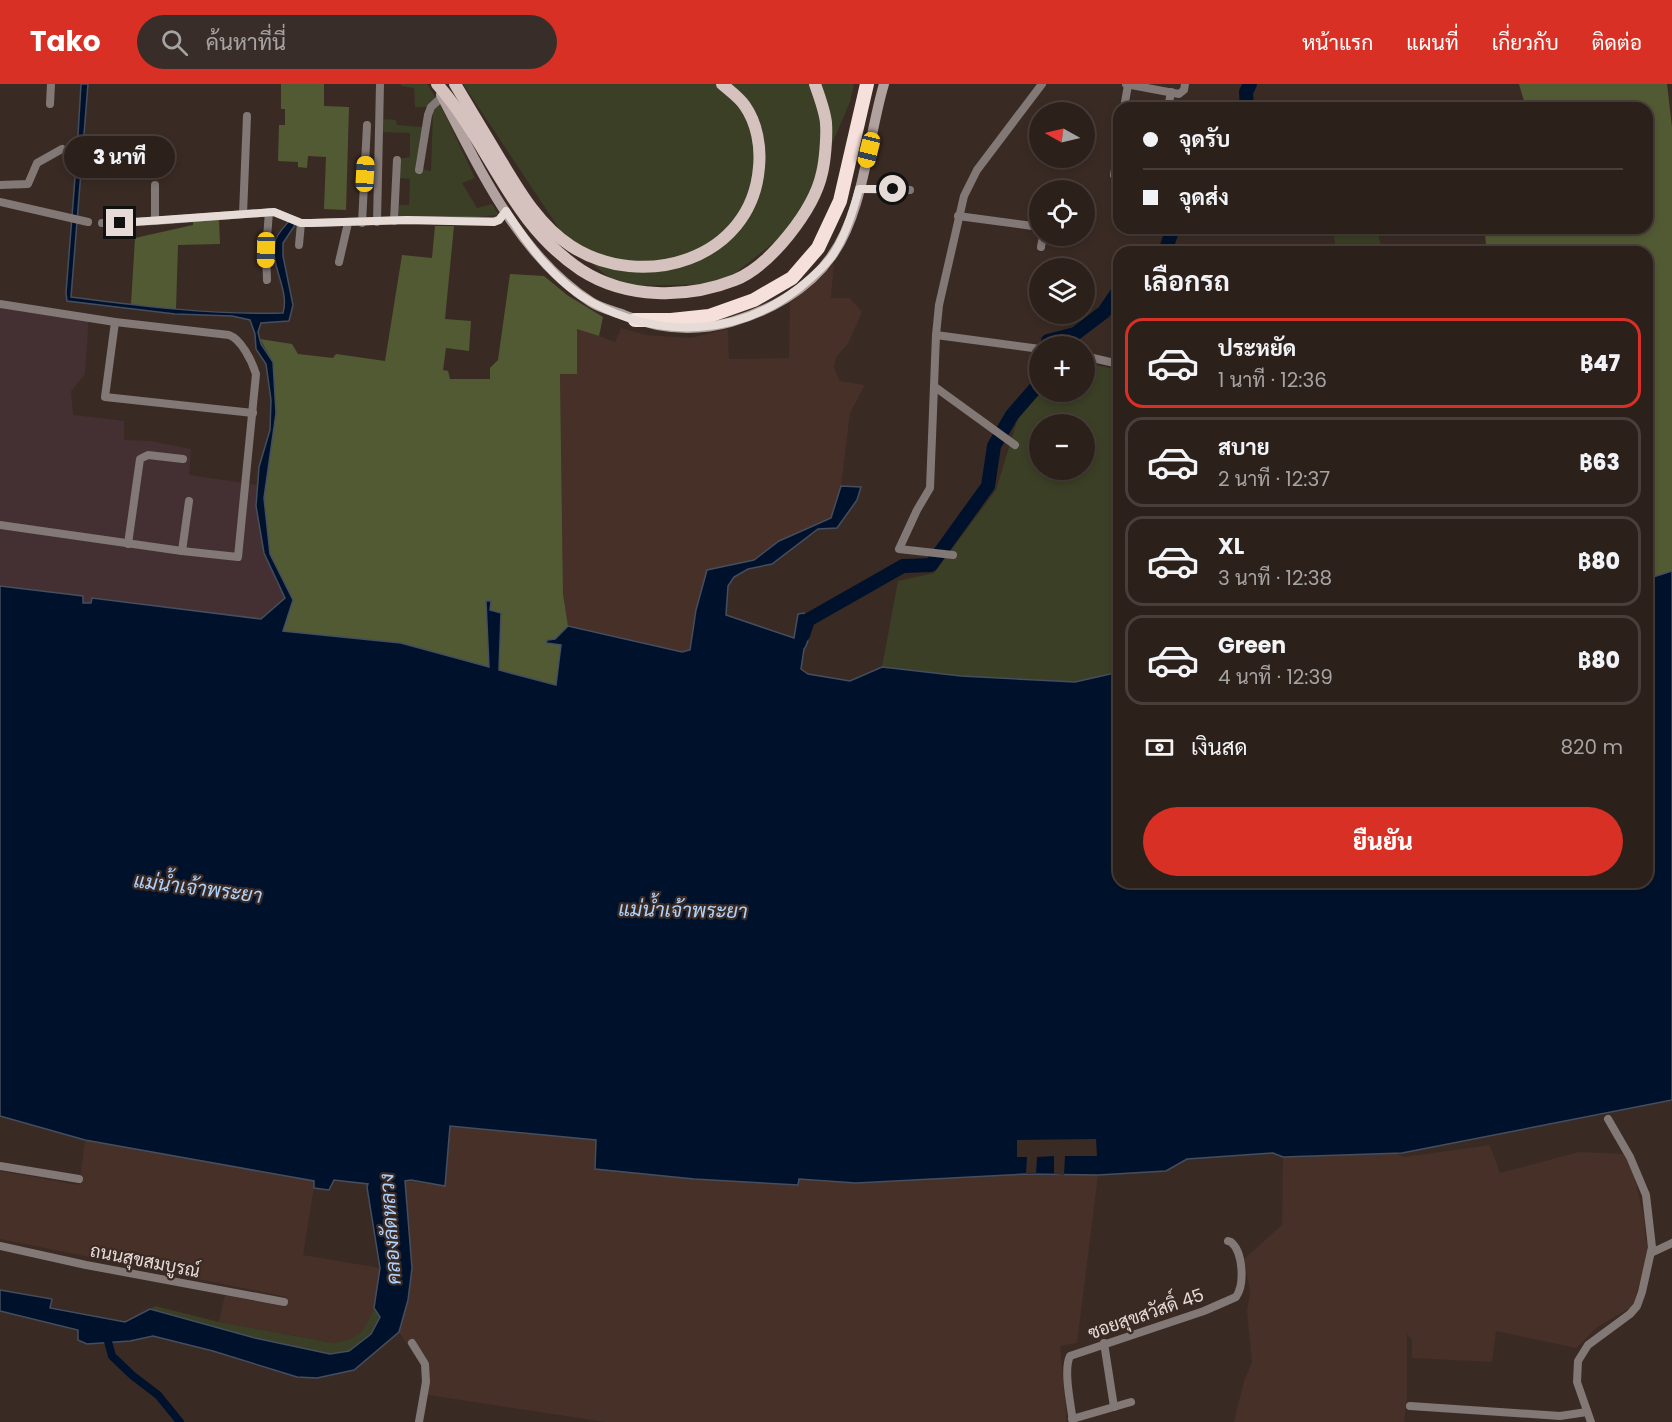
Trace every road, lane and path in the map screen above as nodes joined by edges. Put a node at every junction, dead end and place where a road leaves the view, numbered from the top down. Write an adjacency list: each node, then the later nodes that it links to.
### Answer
1 (51, 84): 16 (street)
2 (380, 84): 34 (street)
3 (436, 84): 6 (main road); 13 (street)
4 (455, 84): 5 (main road)
5 (722, 84)
6 (815, 84)
7 (867, 84): 44 (highway)
8 (884, 84): 24 (street)
9 (1042, 84): 30 (street)
10 (1127, 84): 12 (street); 14 (street)
11 (1185, 84): 12 (street)
12 (1171, 93): 15 (street)
13 (442, 97): 21 (street); 27 (street)
14 (1125, 102)
15 (1169, 102)
16 (50, 104)
17 (247, 116): 29 (street)
18 (367, 125): 37 (street)
19 (62, 149): 22 (street)
20 (397, 160): 33 (street)
21 (418, 170)
22 (0, 185)
23 (155, 185): 32 (street)
24 (859, 189): 25 (street); 44 (street)
25 (910, 190)
26 (0, 202): 31 (street)
27 (506, 211): 33 (street); 44 (street)
28 (269, 212): 29 (street); 36 (street); 42 (street)
29 (243, 214): 32 (street)
30 (958, 216): 39 (street); 46 (street)
31 (85, 221)
32 (155, 221): 35 (street)
33 (394, 221): 34 (street)
34 (377, 222): 37 (street)
35 (102, 223)
36 (301, 223): 38 (street); 40 (street)
37 (362, 223): 38 (street)
38 (348, 224): 41 (street)
39 (1029, 226)
40 (299, 245)
41 (339, 262)
42 (267, 280)
43 (0, 304): 45 (street)
44 (635, 320)
45 (115, 322): 51 (street); 51 (street)
46 (936, 335): 47 (street); 50 (street)
47 (1029, 348)
48 (1095, 359): 49 (street)
49 (1113, 363)
50 (935, 387): 52 (street); 58 (street)
51 (253, 413): 57 (street)
52 (1012, 443)
53 (183, 459): 56 (street)
54 (189, 501): 57 (street)
55 (0, 525): 56 (street)
56 (128, 543): 57 (street)
57 (182, 551)
58 (953, 555)
59 (1608, 1119): 65 (street)
60 (0, 1166): 61 (street)
61 (80, 1179)
62 (1228, 1241): 68 (street, ซอยสุขสวัสดิ์ 45)
63 (1672, 1244): 65 (street)
64 (0, 1246): 66 (street, ถนนสุขสมบูรณ์)
65 (1651, 1253): 72 (street)
66 (284, 1302)
67 (412, 1343): 74 (street)
68 (1104, 1343): 71 (street); 73 (street, ซอยสุขสวัสดิ์ 45)
69 (1131, 1402): 71 (street)
70 (1410, 1406): 72 (street)
71 (1114, 1407): 73 (street)
72 (1587, 1412): 75 (street)
73 (1072, 1421)
74 (420, 1422)
75 (1591, 1422)

